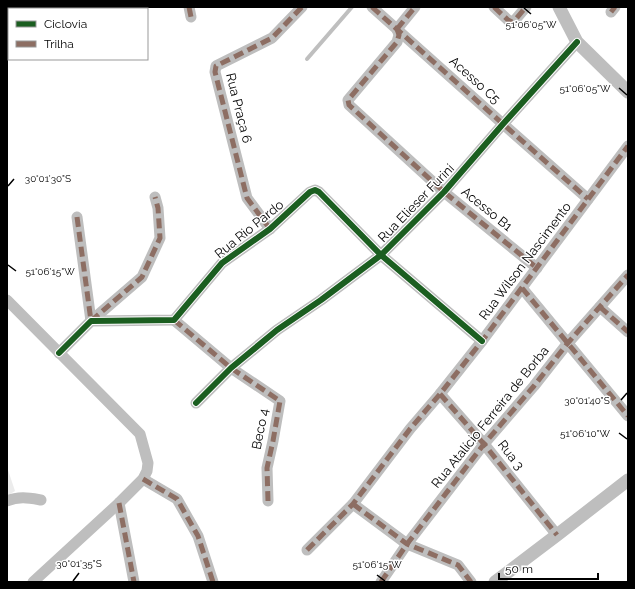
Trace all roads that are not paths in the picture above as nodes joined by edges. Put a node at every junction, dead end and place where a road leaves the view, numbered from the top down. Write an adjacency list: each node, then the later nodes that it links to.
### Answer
1 (302, 7): 16 (street, Rua Praça 6)
2 (372, 7): 7 (street)
3 (415, 7): 7 (street)
4 (494, 7): 5 (street)
5 (526, 7)
6 (559, 7): 8 (street)
7 (397, 29): 10 (street, Acesso C5); 12 (street, Acesso B1)
8 (577, 42): 9 (street); 10 (street, Rua Elieser Furini)
9 (628, 92)
10 (502, 124): 12 (street, Rua Elieser Furini); 14 (street, Acesso C5)
11 (628, 146): 14 (street, Rua Wilson Nascimento)
12 (444, 192): 17 (street, Rua Elieser Furini); 18 (street, Acesso B1)
13 (155, 197): 24 (street)
14 (588, 199): 18 (street, Rua Wilson Nascimento)
15 (77, 217): 24 (street)
16 (270, 229): 17 (street, Rua Rio Pardo); 23 (street, Rua Rio Pardo)
17 (381, 255): 26 (street); 29 (street, Rua Elieser Furini)
18 (537, 268): 20 (street, Rua Wilson Nascimento)
19 (628, 275): 22 (street, Rua Atalício Ferreira de Borba)
20 (522, 288): 26 (street, Rua Wilson Nascimento); 27 (street)
21 (7, 300): 28 (street)
22 (600, 307): 25 (street); 27 (street, Rua Atalício Ferreira de Borba)
23 (174, 320): 24 (street); 29 (street, Beco 4)
24 (91, 321): 28 (street)
25 (628, 332)
26 (482, 341): 30 (street, Rua Wilson Nascimento)
27 (567, 344): 32 (street); 33 (street, Rua Atalício Ferreira de Borba)
28 (59, 353): 34 (street)
29 (231, 368): 31 (street, Rua Elieser Furini); 38 (street, Beco 4)
30 (440, 394): 33 (street, Rua 3); 40 (street, Rua Wilson Nascimento)
31 (196, 403)
32 (628, 416)
33 (484, 444): 41 (street, Rua 3); 42 (street, Rua Atalício Ferreira de Borba)
34 (143, 479): 39 (street); 46 (street)
35 (628, 480): 41 (street)
36 (7, 500): 37 (street)
37 (41, 500)
38 (268, 501)
39 (119, 503): 44 (street); 45 (street)
40 (353, 504): 42 (street); 43 (street, Rua Wilson Nascimento)
41 (557, 535): 49 (street)
42 (407, 544): 47 (street, Rua Atalício Ferreira de Borba); 48 (street)
43 (307, 550)
44 (33, 582)
45 (134, 582)
46 (213, 582)
47 (381, 582)
48 (471, 582)
49 (495, 582)

